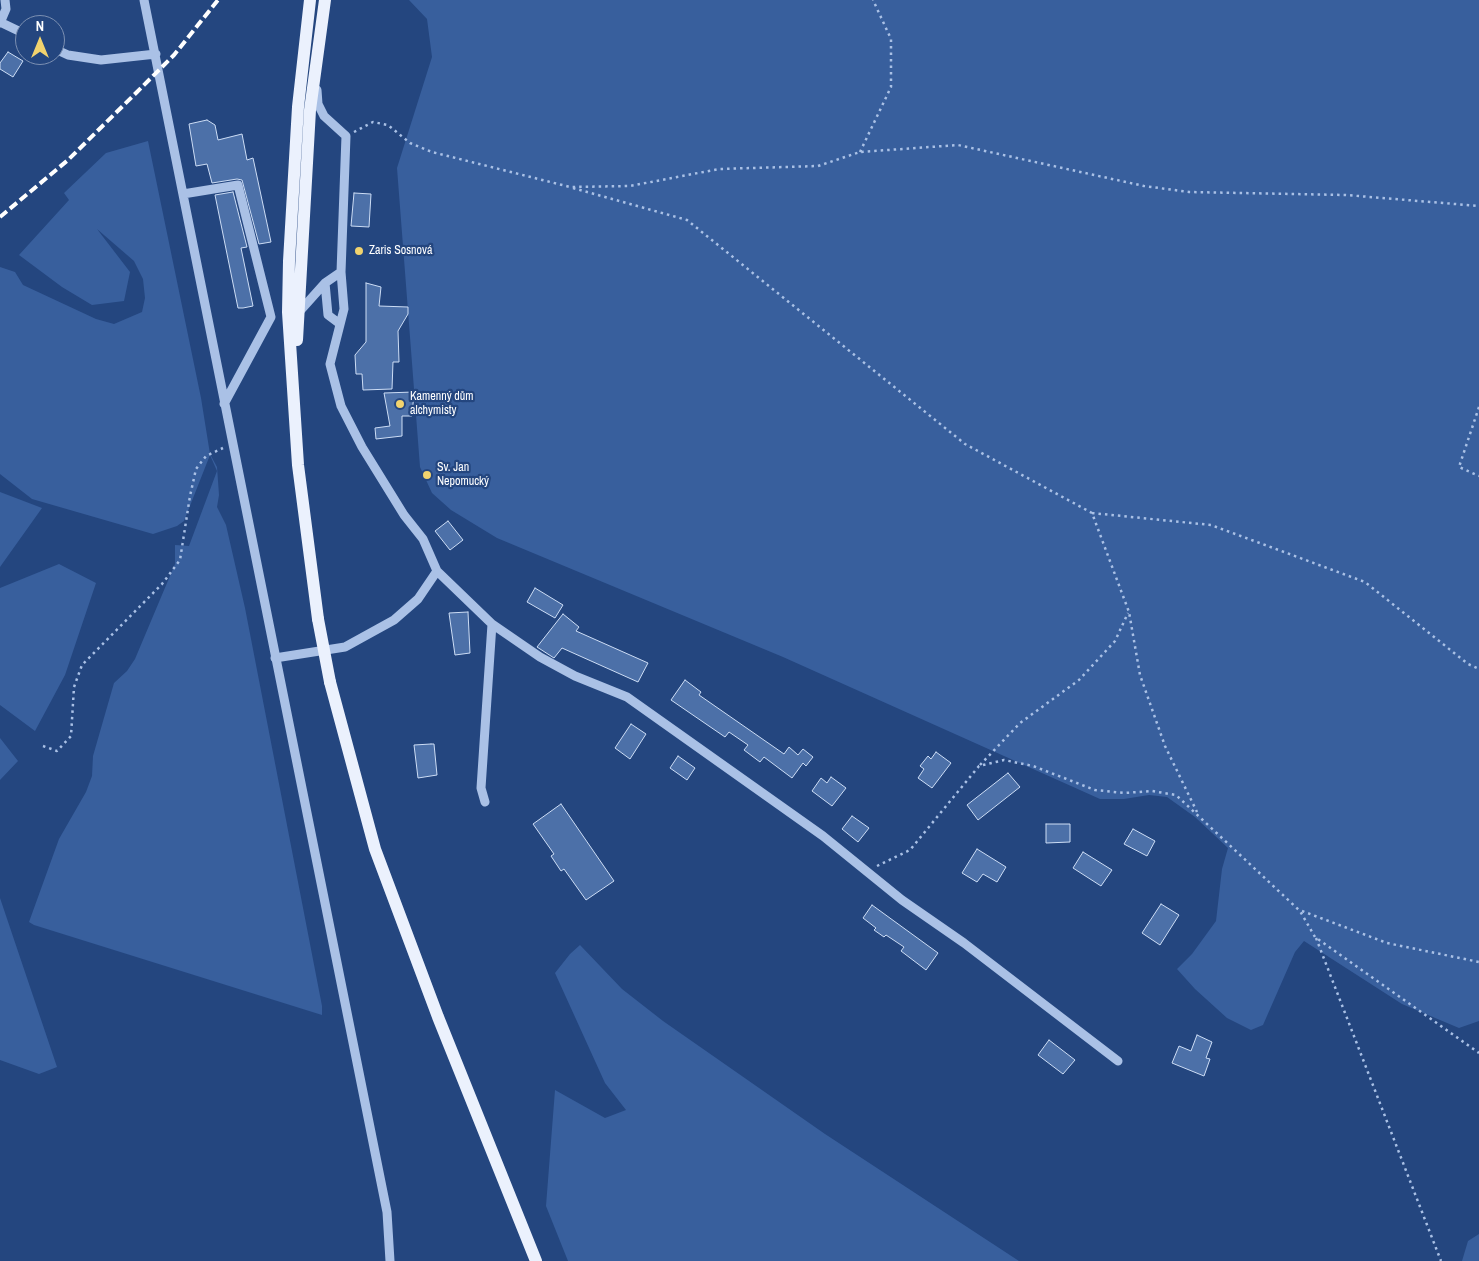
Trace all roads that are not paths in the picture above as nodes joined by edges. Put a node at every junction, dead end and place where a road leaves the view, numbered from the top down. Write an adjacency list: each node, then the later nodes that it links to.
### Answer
1 (5, 0): 5 (street)
2 (144, 0): 8 (street)
3 (310, 0): 15 (main road)
4 (325, 0): 9 (main road)
5 (0, 22): 6 (street)
6 (15, 29)
7 (65, 54): 8 (street)
8 (156, 54): 10 (street)
9 (317, 55): 11 (street); 13 (main road)
10 (183, 194): 16 (street); 16 (street)
11 (341, 272): 12 (street); 14 (street)
12 (325, 283): 13 (street); 14 (street)
13 (299, 312): 15 (main road)
14 (340, 324): 17 (street)
15 (294, 388): 23 (main road, bridge)
16 (224, 404): 19 (street)
17 (438, 571): 18 (street); 19 (street)
18 (492, 624): 20 (street); 21 (street)
19 (275, 658): 22 (street)
20 (485, 802)
21 (1118, 1061)
22 (390, 1261)
23 (536, 1261)

